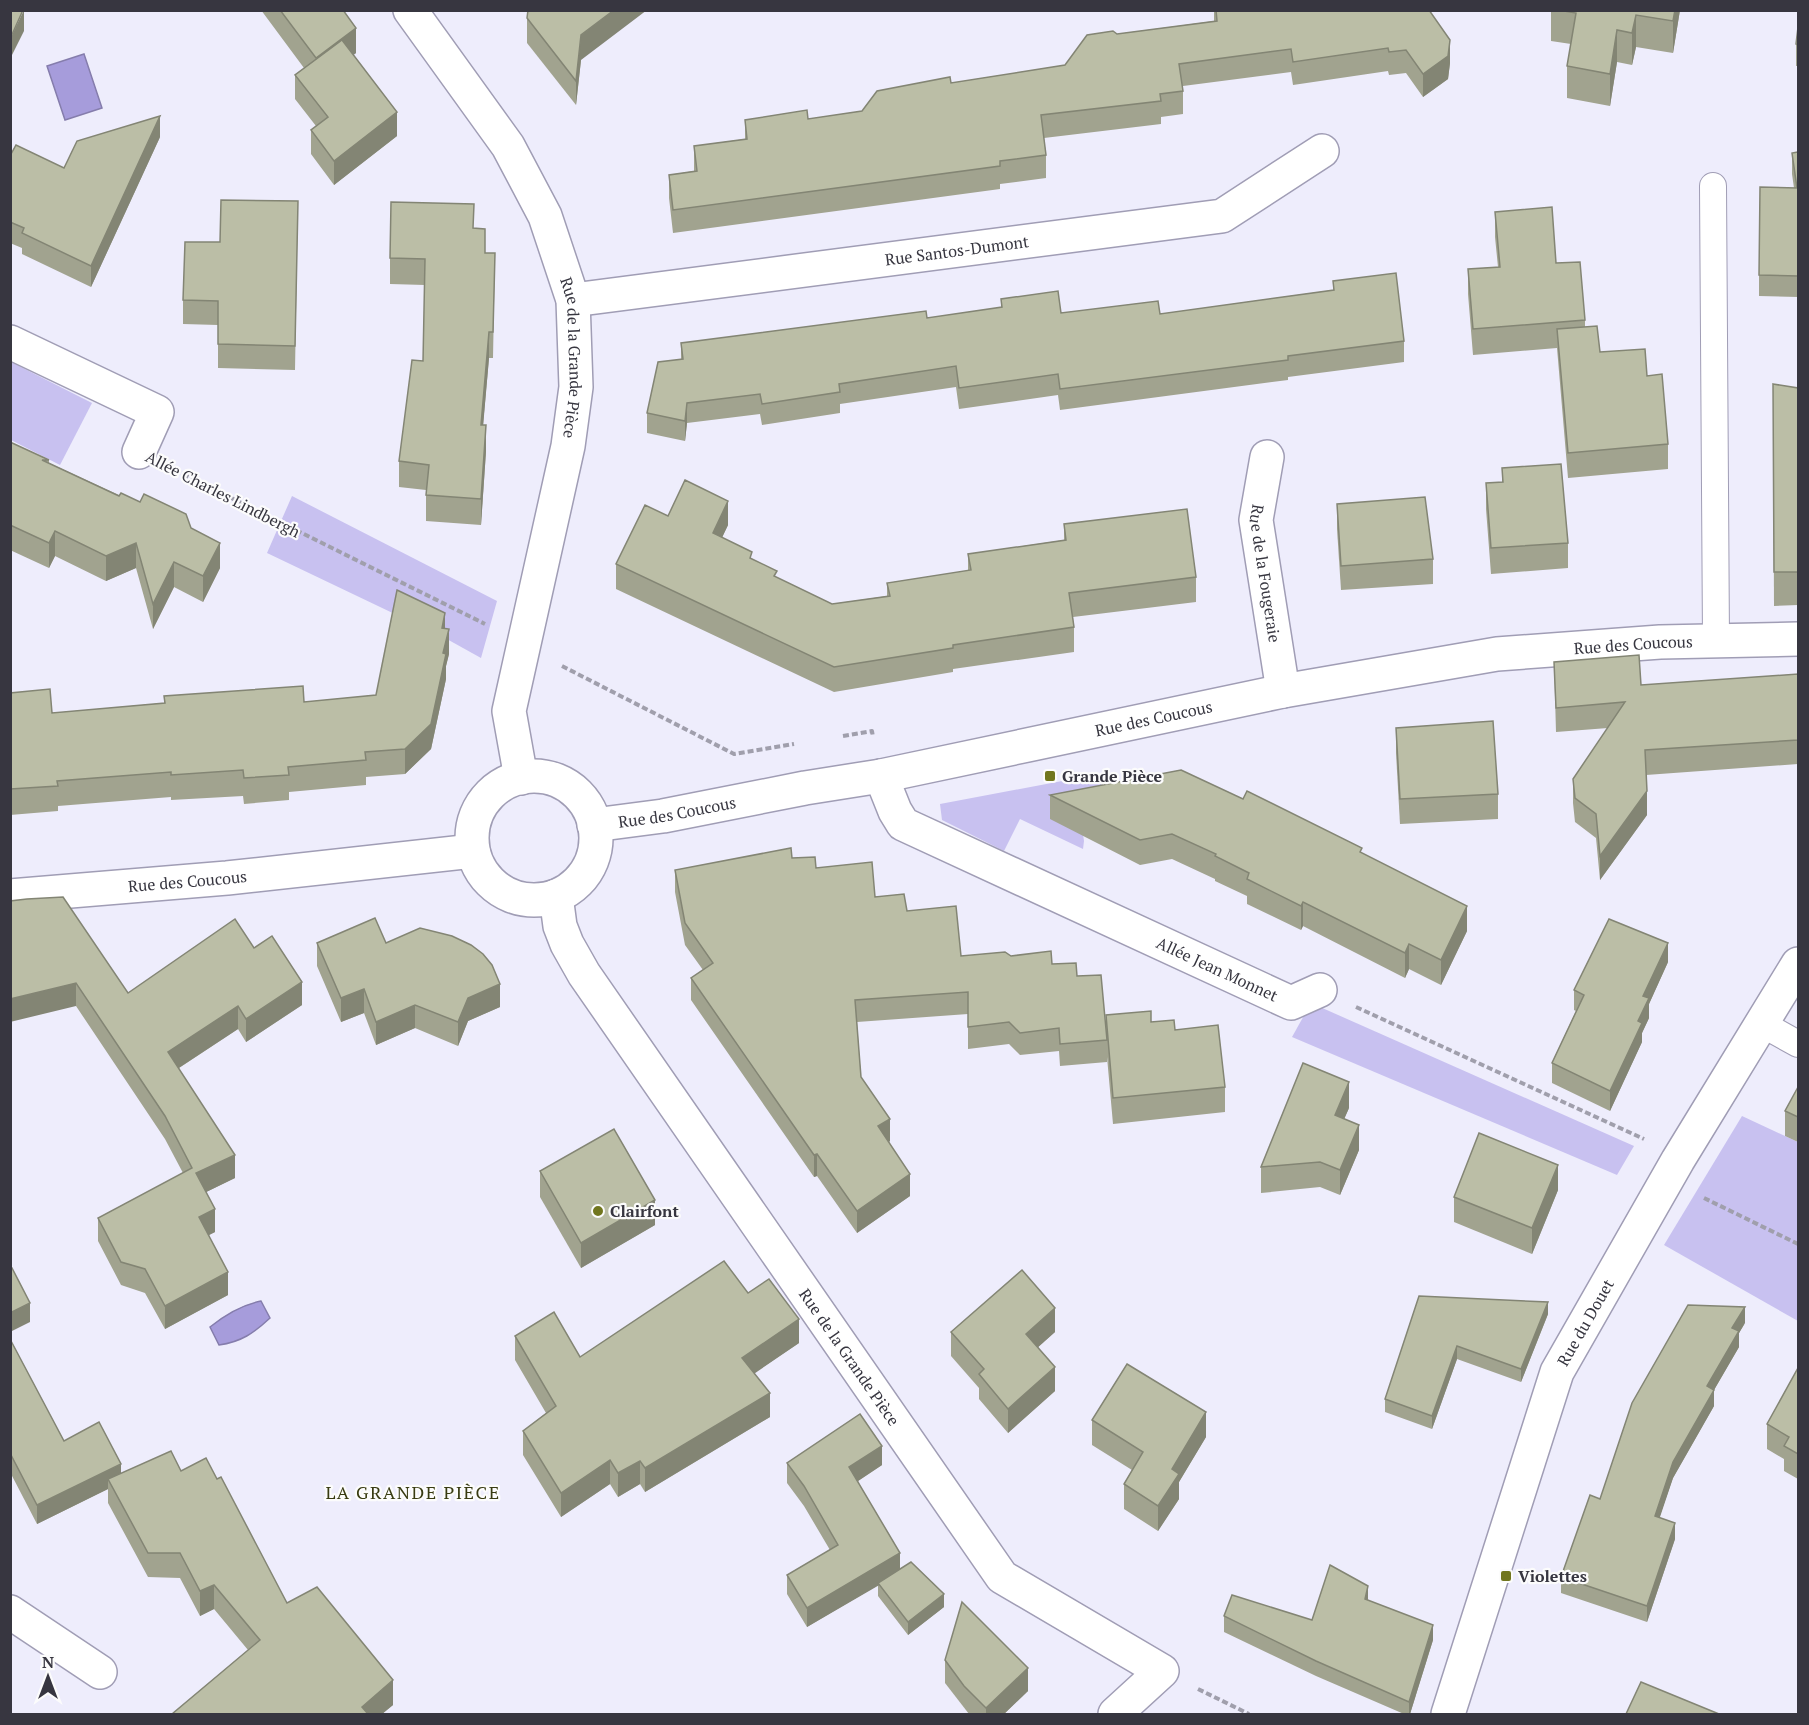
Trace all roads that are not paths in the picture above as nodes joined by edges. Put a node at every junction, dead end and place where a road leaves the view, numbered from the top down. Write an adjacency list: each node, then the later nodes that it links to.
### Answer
1 (410, 10): 4 (street, Rue de la Grande Pièce)
2 (1322, 151): 4 (street, Rue Santos-Dumont)
3 (1713, 186): 9 (lane, Rue des Coucous)
4 (573, 300): 12 (street, Rue de la Grande Pièce)
5 (10, 342): 6 (street, Allée Charles Lindbergh)
6 (139, 452)
7 (1267, 457): 10 (street, Rue de la Fougeraie)
8 (1798, 639): 9 (street, Rue des Coucous)
9 (1716, 640): 10 (street, Rue des Coucous)
10 (1283, 691): 11 (street, Rue des Coucous)
11 (881, 776): 13 (street, Rue des Coucous); 18 (street, Allée Jean Monnet)
12 (521, 778): 13 (street); 14 (street)
13 (594, 825): 16 (street)
14 (473, 851): 15 (street, Rue des Coucous); 16 (street)
15 (10, 896)
16 (556, 896): 23 (street, Rue de la Grande Pièce)
17 (1798, 964): 19 (street, Rue du Douet)
18 (1320, 990)
19 (1762, 1024): 20 (lane); 24 (street, Rue du Douet)
20 (1798, 1044)
21 (10, 1612): 22 (street)
22 (100, 1672)
23 (1115, 1714)
24 (1448, 1714)

